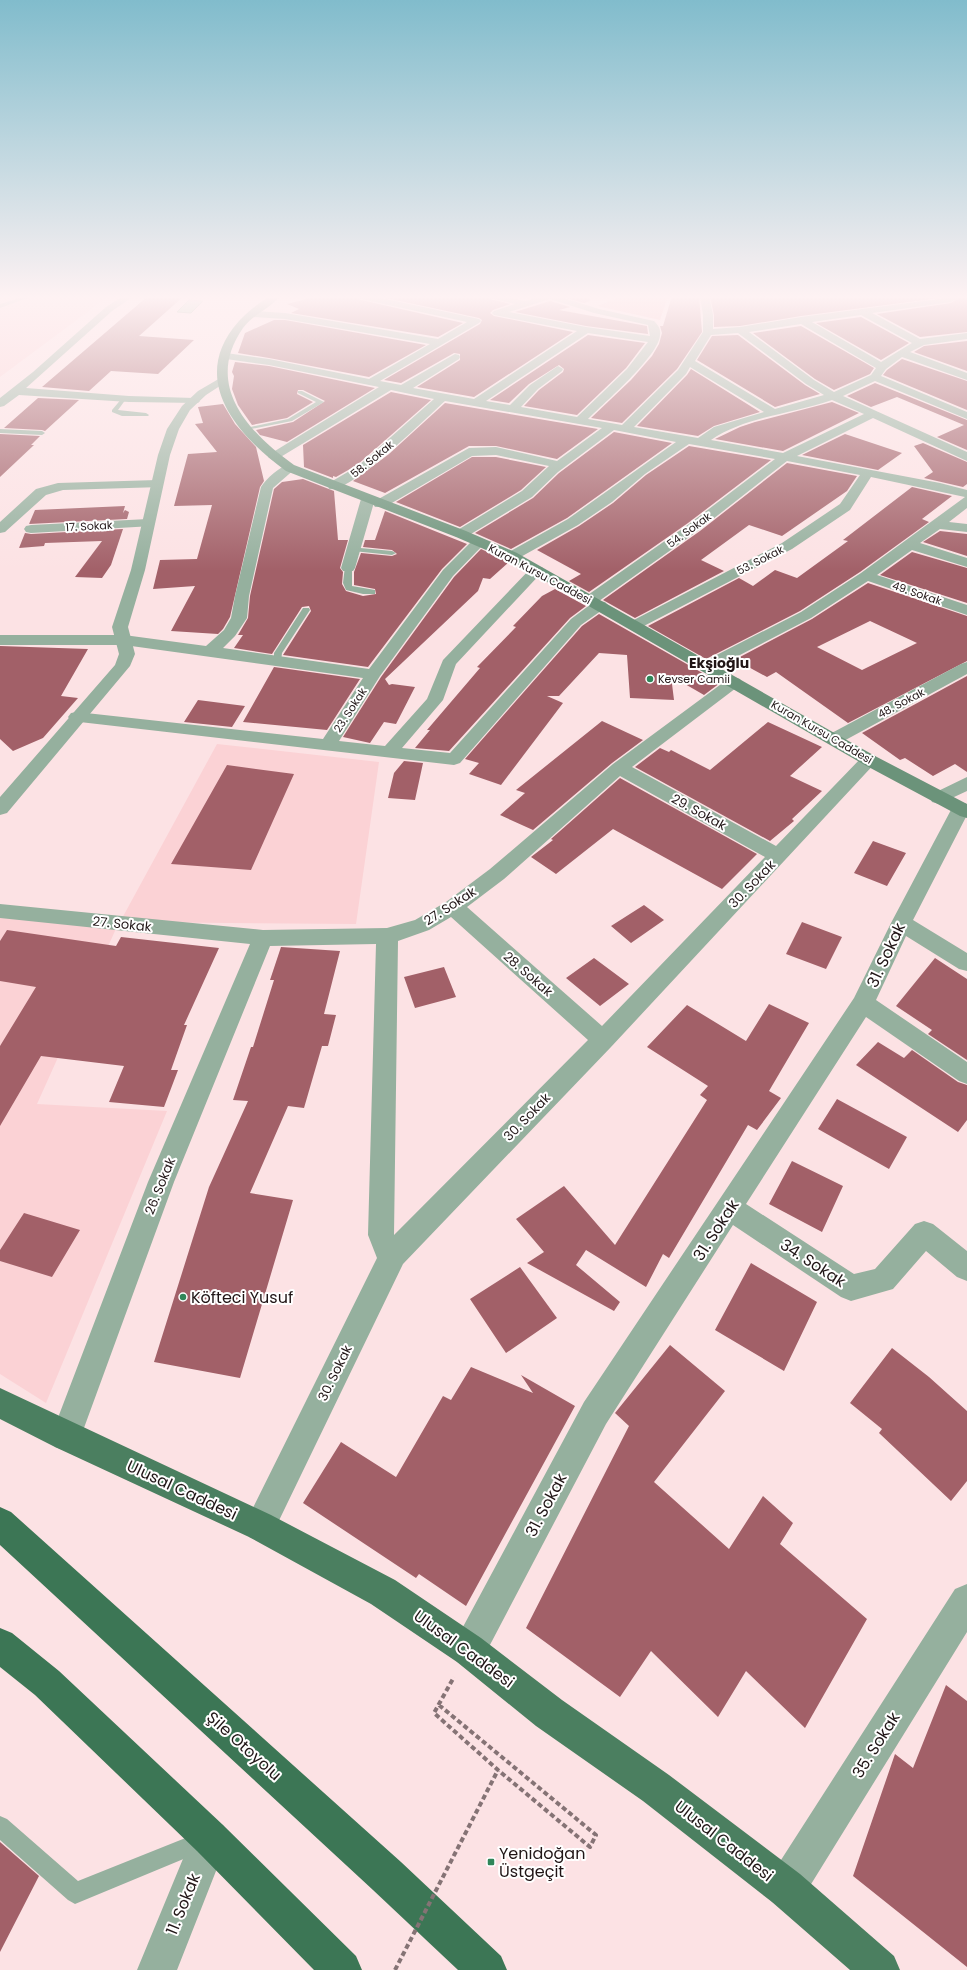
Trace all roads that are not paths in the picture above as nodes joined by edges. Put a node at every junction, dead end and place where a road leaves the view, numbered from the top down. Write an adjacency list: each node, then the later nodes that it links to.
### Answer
1 (19, 388): 15 (street)
2 (210, 388): 20 (street)
3 (224, 388): 30 (main road, Kuran Kursu Caddesi)
4 (386, 388): 36 (street)
5 (398, 388): 14 (street)
6 (496, 388): 21 (street)
7 (533, 388): 23 (street)
8 (612, 388): 28 (street)
9 (666, 388): 31 (street)
10 (732, 388): 24 (street)
11 (820, 388): 17 (street)
12 (851, 388): 17 (street)
13 (901, 388): 27 (street)
14 (403, 389): 18 (street)
15 (16, 391): 19 (street); 22 (street)
16 (300, 392): 30 (lane)
17 (834, 396): 24 (street); 25 (street)
18 (443, 397): 21 (street); 43 (street, 58. Sokak)
19 (122, 399): 20 (street); 26 (lane)
20 (194, 401): 42 (street)
21 (477, 402): 23 (street)
22 (0, 404)
23 (513, 409): 28 (street)
24 (773, 413): 35 (street)
25 (873, 414): 37 (street, 54. Sokak); 38 (street)
26 (146, 415)
27 (967, 416)
28 (580, 420): 29 (street)
29 (611, 427): 31 (street); 39 (street)
30 (248, 429): 36 (main road, Kuran Kursu Caddesi)
31 (624, 429): 34 (street)
32 (0, 431): 33 (lane)
33 (42, 433)
34 (685, 441): 35 (street); 57 (street)
35 (699, 443): 37 (street)
36 (274, 457): 40 (main road, Kuran Kursu Caddesi)
37 (785, 457): 41 (street); 63 (street, 54. Sokak)
38 (967, 457)
39 (560, 465): 46 (street); 52 (street)
40 (290, 468): 43 (main road, Kuran Kursu Caddesi); 69 (street)
41 (867, 474): 44 (street); 66 (street, 53. Sokak)
42 (157, 484): 47 (street); 50 (street)
43 (334, 486): 46 (main road, Kuran Kursu Caddesi)
44 (967, 494)
45 (967, 501): 48 (street)
46 (374, 502): 52 (main road, Kuran Kursu Caddesi); 55 (street)
47 (148, 523): 51 (street, 17. Sokak); 68 (street)
48 (937, 525): 49 (street); 54 (street)
49 (967, 528)
50 (0, 529)
51 (31, 529)
52 (461, 534): 53 (main road, Kuran Kursu Caddesi)
53 (479, 542): 57 (main road, Kuran Kursu Caddesi); 73 (street, 23. Sokak)
54 (908, 544): 58 (street); 61 (street)
55 (353, 550): 56 (lane); 59 (street)
56 (392, 553)
57 (512, 556): 60 (main road, Kuran Kursu Caddesi)
58 (967, 563)
59 (348, 568): 62 (lane)
60 (537, 570): 63 (main road, Kuran Kursu Caddesi); 78 (street)
61 (866, 576): 65 (street, 49. Sokak); 71 (street)
62 (372, 592)
63 (595, 602): 66 (main road, Kuran Kursu Caddesi); 78 (street, 54. Sokak)
64 (306, 610): 70 (lane)
65 (967, 610)
66 (635, 625): 71 (main road, Kuran Kursu Caddesi)
67 (0, 640): 68 (street)
68 (124, 640): 69 (street); 75 (street)
69 (210, 651): 70 (street)
70 (277, 661): 73 (street)
71 (707, 666): 74 (main road, Kuran Kursu Caddesi)
72 (967, 667): 76 (street, 48. Sokak)
73 (373, 675): 77 (street, 23. Sokak)
74 (734, 682): 76 (main road, Kuran Kursu Caddesi); 80 (street, 27. Sokak)
75 (77, 718): 77 (street); 83 (street)
76 (834, 739): 79 (main road, Kuran Kursu Caddesi)
77 (328, 745): 78 (street)
78 (389, 752)
79 (869, 760): 82 (main road, Kuran Kursu Caddesi); 84 (street, 30. Sokak)
80 (619, 768): 84 (street, 29. Sokak); 85 (street, 27. Sokak)
81 (967, 783): 82 (street)
82 (956, 806): 87 (street, 31. Sokak)
83 (0, 809)
84 (778, 856): 92 (street, 30. Sokak)
85 (452, 908): 88 (street, 27. Sokak); 92 (street, 28. Sokak)
86 (0, 911): 89 (street, 27. Sokak)
87 (901, 923): 90 (street); 91 (street, 31. Sokak)
88 (387, 936): 89 (street, 27. Sokak); 95 (street)
89 (263, 938): 98 (street, 26. Sokak)
90 (967, 963)
91 (863, 1003): 93 (street); 94 (street, 31. Sokak)
92 (603, 1040): 95 (street, 30. Sokak)
93 (967, 1074)
94 (730, 1208): 96 (street, 34. Sokak); 103 (street, 31. Sokak)
95 (392, 1259): 100 (street, 30. Sokak)
96 (967, 1268)
97 (0, 1403): 98 (main road, Ulusal Caddesi)
98 (66, 1436): 100 (main road, Ulusal Caddesi)
99 (0, 1523): 109 (highway, Şile Otoyolu)
100 (260, 1526): 103 (main road, Ulusal Caddesi)
101 (967, 1601): 106 (street, 35. Sokak)
102 (0, 1645): 105 (highway)
103 (469, 1650): 106 (main road, Ulusal Caddesi)
104 (0, 1826): 105 (lane)
105 (210, 1838): 107 (street, 11. Sokak); 108 (highway)
106 (786, 1888): 110 (main road, Ulusal Caddesi)
107 (157, 1970)
108 (342, 1970)
109 (487, 1970)
110 (880, 1970)

